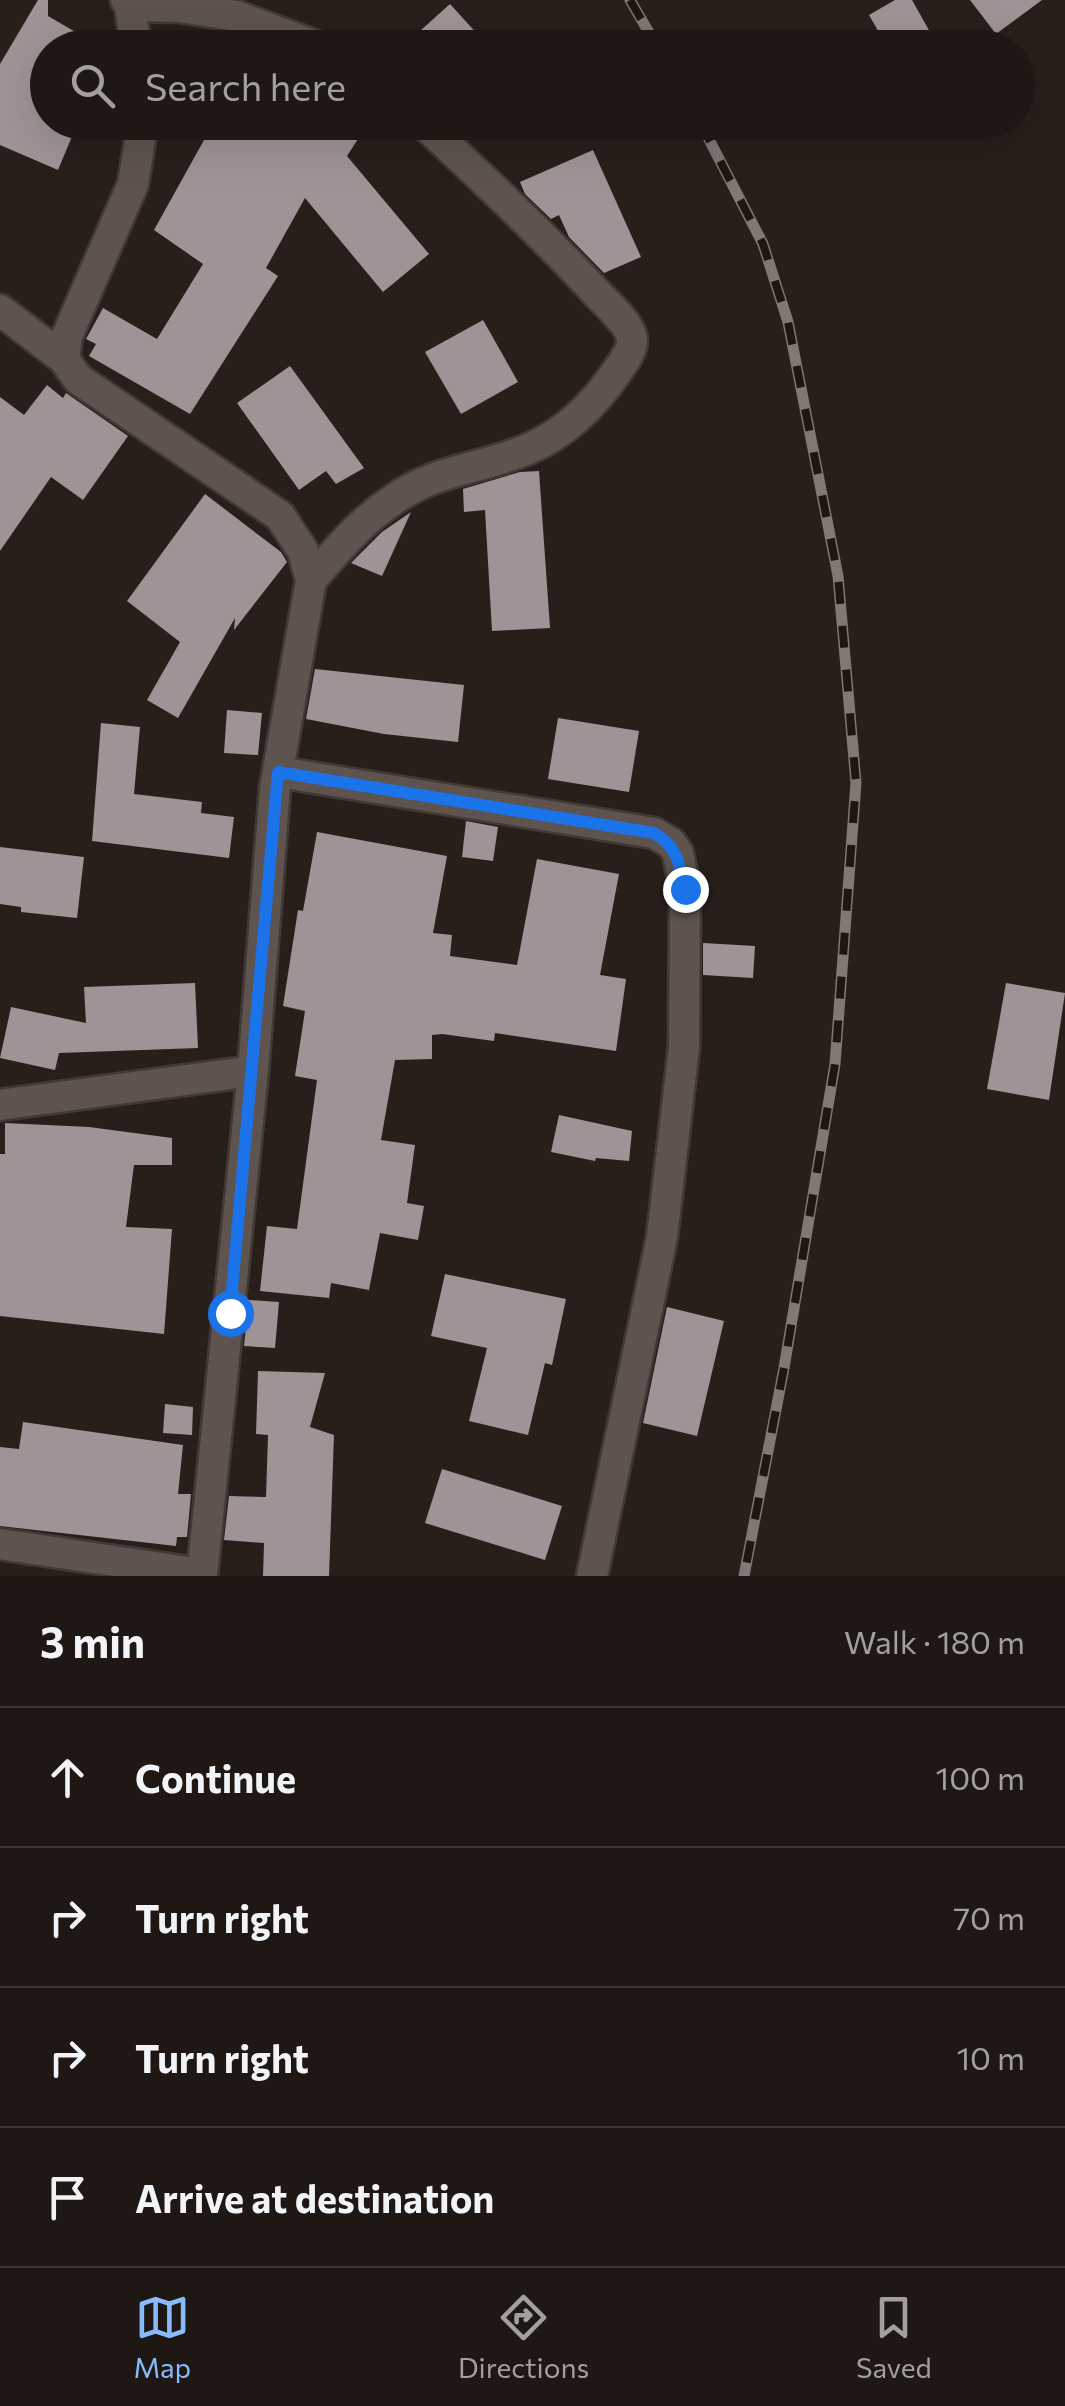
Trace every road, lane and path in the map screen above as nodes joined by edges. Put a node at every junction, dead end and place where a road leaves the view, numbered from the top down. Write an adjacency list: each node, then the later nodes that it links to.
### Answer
1 (128, 3): 2 (street); 3 (street)
2 (133, 30)
3 (273, 30)
4 (140, 140): 7 (street)
5 (441, 140): 8 (street)
6 (0, 310): 7 (street)
7 (64, 359): 8 (street)
8 (312, 580): 9 (street)
9 (278, 772): 10 (street); 14 (street)
10 (253, 1071): 11 (street); 13 (street)
11 (0, 1105)
12 (0, 1544): 13 (street)
13 (202, 1575)
14 (592, 1576)

